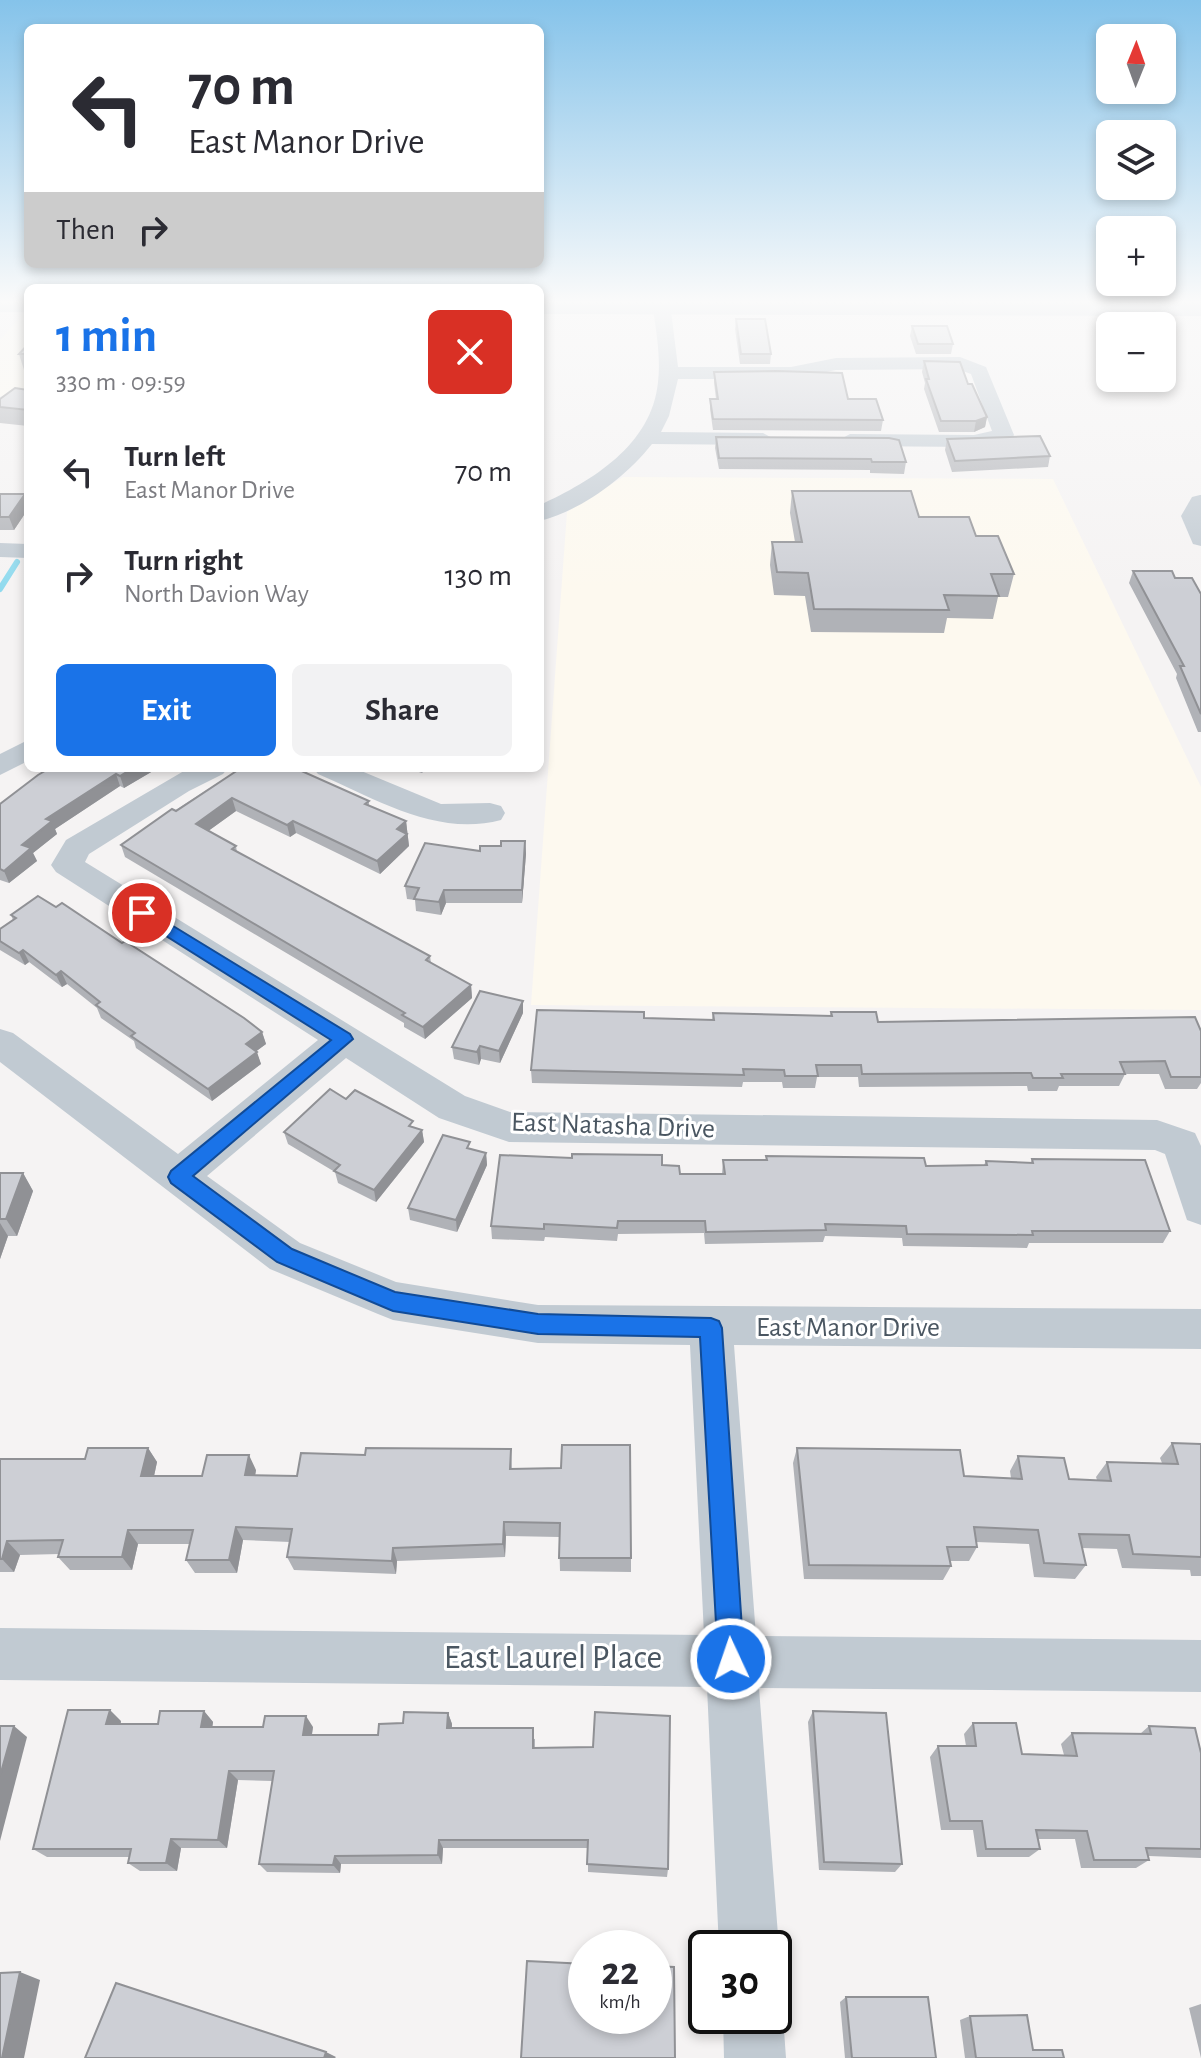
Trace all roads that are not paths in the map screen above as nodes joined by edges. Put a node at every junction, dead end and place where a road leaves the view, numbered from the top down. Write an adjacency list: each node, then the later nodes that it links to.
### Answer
1 (665, 399): 3 (street)
2 (990, 399): 5 (street)
3 (646, 438): 4 (street); 7 (street)
4 (776, 439)
5 (822, 440)
6 (1200, 502): 8 (street)
7 (544, 512)
8 (1201, 539)
9 (0, 550): 10 (street)
10 (24, 551)
11 (24, 751): 12 (street)
12 (0, 766)
13 (205, 772): 16 (street, East Natasha Drive)
14 (337, 772): 15 (street)
15 (490, 813)
16 (344, 1039): 18 (street); 19 (street, East Natasha Drive)
17 (0, 1043): 18 (street, East Manor Drive)
18 (178, 1177): 20 (street, East Manor Drive)
19 (1201, 1208)
20 (711, 1328): 21 (street, East Manor Drive); 23 (street)
21 (1201, 1329)
22 (0, 1654): 23 (street, East Laurel Place)
23 (731, 1659): 24 (street, East Laurel Place); 25 (street)
24 (1201, 1666)
25 (748, 1930)
26 (754, 2034): 27 (street)
27 (755, 2058)

